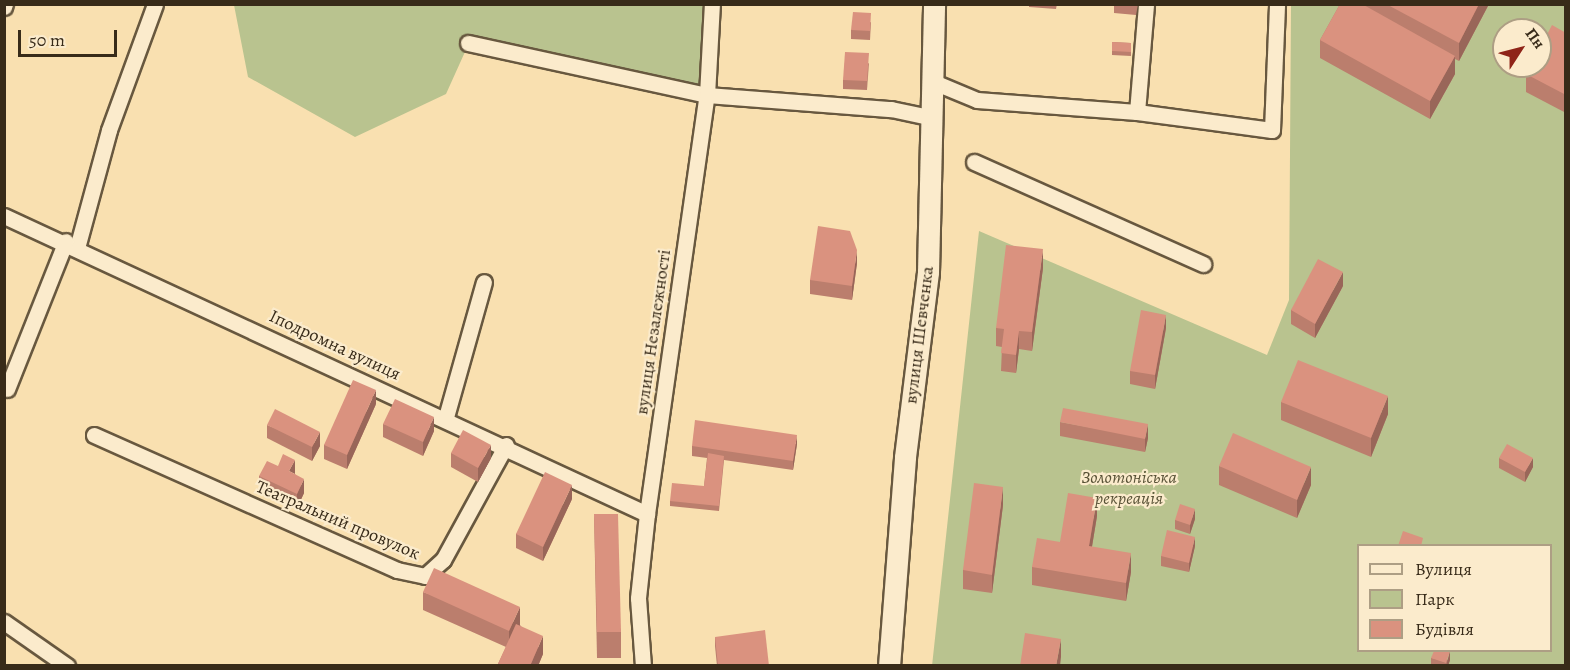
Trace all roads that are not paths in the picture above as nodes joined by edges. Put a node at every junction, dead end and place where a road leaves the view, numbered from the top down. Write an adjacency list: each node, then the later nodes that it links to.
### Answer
1 (155, 4): 13 (street)
2 (712, 4): 8 (street, вулиця Незалежності)
3 (934, 4): 7 (main road, вулиця Шевченка)
4 (1146, 4): 9 (street)
5 (1277, 4): 9 (street)
6 (468, 43): 8 (street)
7 (936, 82): 9 (street); 10 (main road, вулиця Шевченка)
8 (707, 95): 10 (street); 20 (street, вулиця Незалежності)
9 (1137, 112)
10 (928, 117): 24 (main road, вулиця Шевченка)
11 (974, 162): 14 (street)
12 (4, 216): 13 (street, Іподромна вулиця)
13 (71, 244): 16 (street); 17 (street, Іподромна вулиця)
14 (1203, 264)
15 (484, 282): 17 (street)
16 (8, 389)
17 (446, 417): 19 (street, Іподромна вулиця)
18 (94, 435): 19 (street, Театральний провулок)
19 (506, 445): 20 (street, Іподромна вулиця)
20 (647, 514): 23 (street, вулиця Незалежності)
21 (5, 624): 22 (street)
22 (67, 666)
23 (643, 666)
24 (889, 666)

